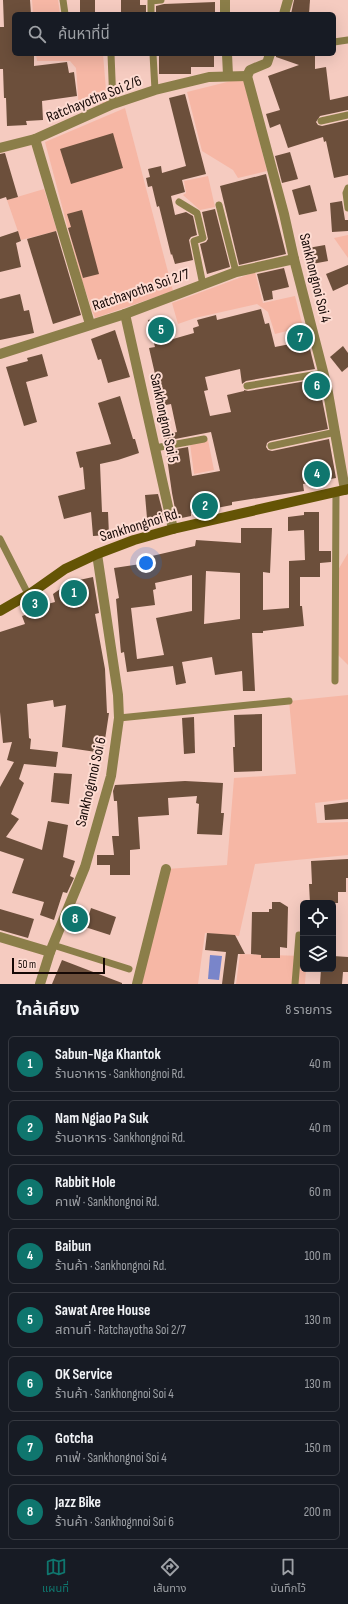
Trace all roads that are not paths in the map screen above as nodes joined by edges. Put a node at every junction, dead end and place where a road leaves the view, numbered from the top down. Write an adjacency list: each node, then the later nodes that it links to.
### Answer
1 (63, 0): 5 (lane)
2 (162, 0): 6 (lane)
3 (225, 0): 7 (street)
4 (288, 0): 8 (street)
5 (65, 12)
6 (151, 12)
7 (225, 12)
8 (285, 12)
9 (348, 40): 10 (lane)
10 (336, 42)
11 (111, 56): 18 (lane)
12 (153, 56): 17 (lane)
13 (227, 56): 15 (street)
14 (269, 56): 16 (street)
15 (228, 75): 16 (street, Ratchayotha Soi 2/6); 17 (street, Ratchayotha Soi 2/6)
16 (247, 76): 27 (street, Sankhongnoi Soi 4)
17 (155, 90): 18 (street, Ratchayotha Soi 2/6)
18 (113, 104): 21 (street, Ratchayotha Soi 2/6)
19 (348, 115): 20 (lane)
20 (321, 121)
21 (35, 138): 22 (street, Ratchayotha Soi 2/6); 31 (street)
22 (0, 148)
23 (348, 188): 26 (lane)
24 (179, 202): 29 (lane)
25 (219, 205): 28 (lane)
26 (348, 208)
27 (294, 259): 28 (street, Ratchayotha Soi 2/7); 33 (street, Sankhongnoi Soi 4)
28 (236, 272): 29 (street, Ratchayotha Soi 2/7)
29 (203, 284): 30 (street, Ratchayotha Soi 2/7)
30 (125, 314): 31 (street, Ratchayotha Soi 2/7); 38 (street, Sankhongnoi Soi 5)
31 (90, 324): 32 (street, Ratchayotha Soi 2/7)
32 (0, 354)
33 (324, 373): 34 (lane); 35 (street, Sankhongnoi Soi 4)
34 (246, 386)
35 (336, 432): 37 (lane); 39 (street, Sankhongnoi Soi 4)
36 (204, 439): 38 (lane)
37 (271, 446)
38 (155, 448): 40 (street, Sankhongnoi Soi 5)
39 (343, 490): 40 (street, Sankhongnoi Rd.); 45 (lane)
40 (173, 529): 42 (street, Sankhongnoi Rd.)
41 (0, 539): 43 (lane)
42 (97, 554): 43 (street, Sankhongnoi Rd.); 47 (street, Sankhognnoi Soi 6)
43 (28, 594): 44 (street, Sankhongnoi Rd.)
44 (0, 610)
45 (335, 681)
46 (289, 700): 47 (lane)
47 (119, 718): 51 (street, Sankhognnoi Soi 6)
48 (166, 869): 54 (street)
49 (299, 935): 55 (lane)
50 (0, 937): 51 (street)
51 (51, 949): 52 (lane); 53 (street, Sankhognnoi Soi 6)
52 (129, 969)
53 (40, 984)
54 (137, 984)
55 (295, 984)

